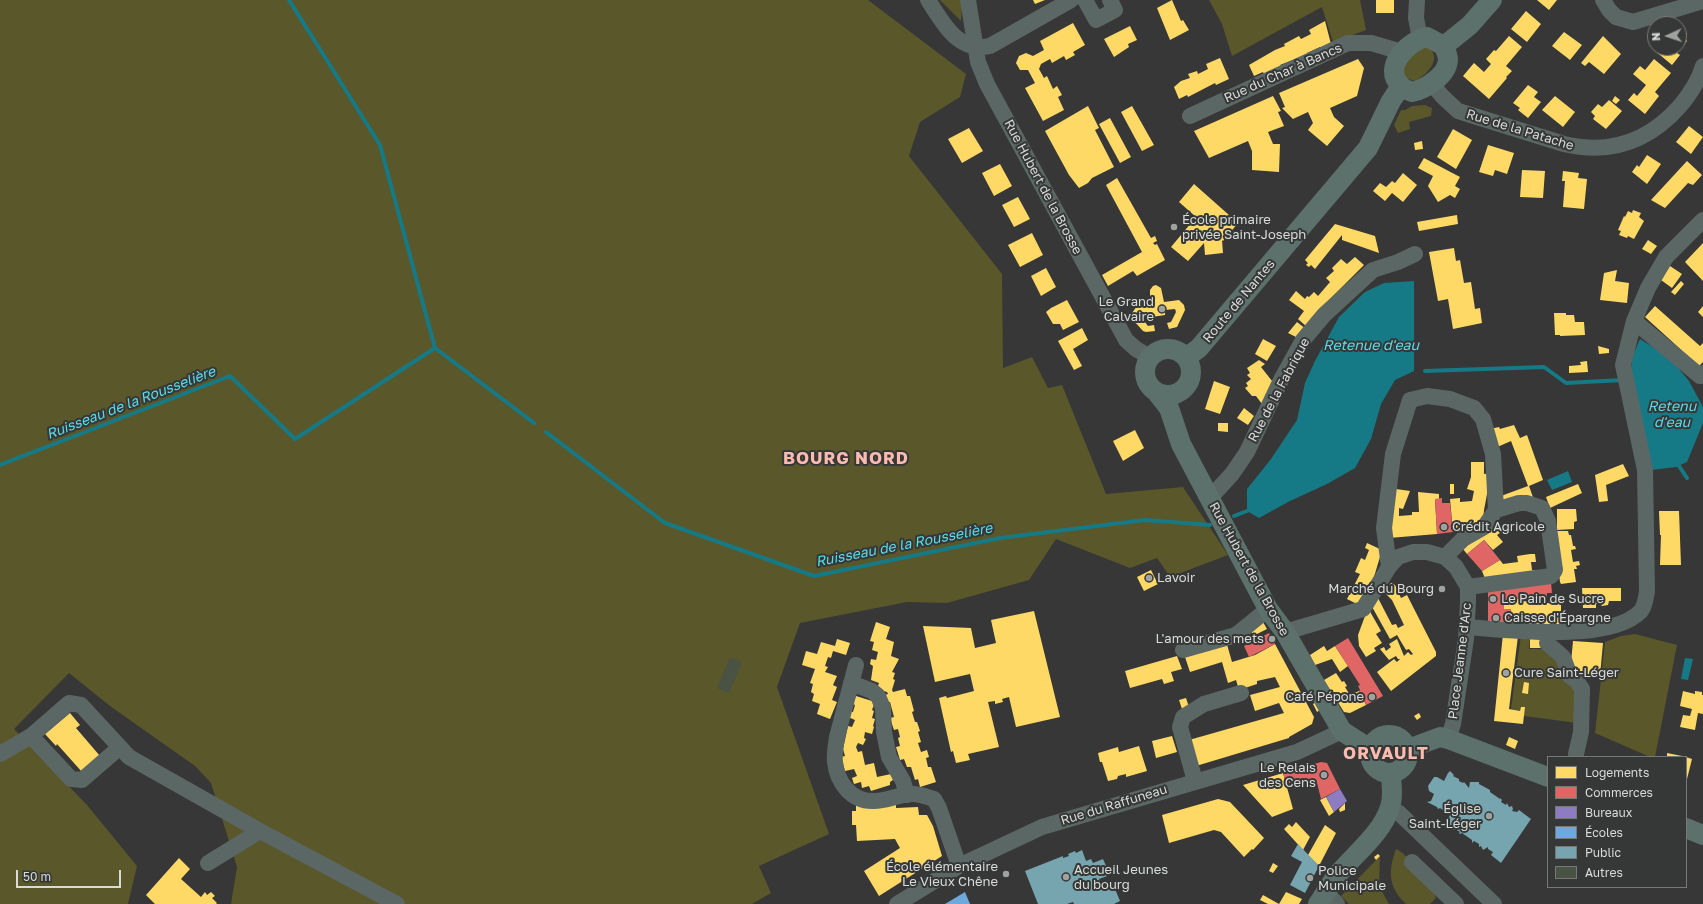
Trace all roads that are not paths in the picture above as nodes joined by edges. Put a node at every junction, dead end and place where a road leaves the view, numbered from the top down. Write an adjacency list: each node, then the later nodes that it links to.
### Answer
1 (928, 0): 12 (street)
2 (968, 0): 12 (street, Rue Hubert de la Brosse)
3 (1071, 0): 12 (street)
4 (1085, 0): 5 (street)
5 (1110, 0)
6 (1416, 0): 10 (street)
7 (1492, 0): 11 (main road)
8 (1603, 0): 9 (street)
9 (1703, 1)
10 (1420, 39): 11 (main road); 13 (main road)
11 (1444, 46): 15 (main road)
12 (975, 47): 21 (street, Rue Hubert de la Brosse)
13 (1402, 52): 16 (main road); 17 (street, Rue du Char à Bancs)
14 (1703, 66): 15 (street, Rue de la Patache)
15 (1432, 84): 16 (main road)
16 (1401, 86): 22 (main road, Route de Nantes)
17 (1190, 116)
18 (1703, 220): 20 (street)
19 (1415, 254): 27 (street, Rue de la Fabrique)
20 (1634, 320): 23 (street); 33 (street)
21 (1150, 357): 22 (main road); 25 (main road)
22 (1186, 358): 24 (main road)
23 (1703, 373)
24 (1180, 392): 25 (main road); 26 (main road, Rue Hubert de la Brosse)
25 (1158, 394): 26 (main road, Rue Hubert de la Brosse)
26 (1175, 424): 27 (main road, Rue Hubert de la Brosse)
27 (1213, 504): 32 (main road, Rue Hubert de la Brosse)
28 (1496, 510): 29 (street); 30 (street); 31 (street)
29 (1445, 557): 30 (street); 31 (street, Place Jeanne d'Arc)
30 (1389, 567): 34 (street)
31 (1468, 587): 33 (street, Place Jeanne d'Arc)
32 (1268, 609): 34 (main road, Rue Hubert de la Brosse); 36 (street)
33 (1467, 627): 42 (street, Place Jeanne d'Arc)
34 (1285, 632): 40 (main road, Rue Hubert de la Brosse)
35 (1547, 643): 47 (street)
36 (1183, 650)
37 (856, 665): 38 (street)
38 (851, 683): 51 (street); 51 (street)
39 (1241, 693): 50 (street)
40 (1342, 731): 44 (main road); 50 (street, Rue du Raffuneau)
41 (31, 736): 43 (street); 43 (street); 46 (street)
42 (1448, 739): 45 (main road); 49 (main road)
43 (120, 746): 54 (street)
44 (1370, 749): 45 (main road); 48 (main road)
45 (1408, 749): 48 (main road)
46 (0, 754)
47 (1576, 754)
48 (1391, 773): 52 (main road)
49 (1547, 777)
50 (1195, 781): 58 (street, Rue du Raffuneau)
51 (907, 795): 58 (street)
52 (1390, 808): 59 (main road); 63 (street)
53 (1687, 828): 55 (main road)
54 (260, 831): 57 (street); 61 (street)
55 (1703, 835)
56 (1412, 862): 60 (street)
57 (208, 863)
58 (959, 866): 62 (street, Rue du Raffuneau)
59 (1327, 900)
60 (1452, 903)
61 (397, 904)
62 (897, 904)
63 (1494, 904)

